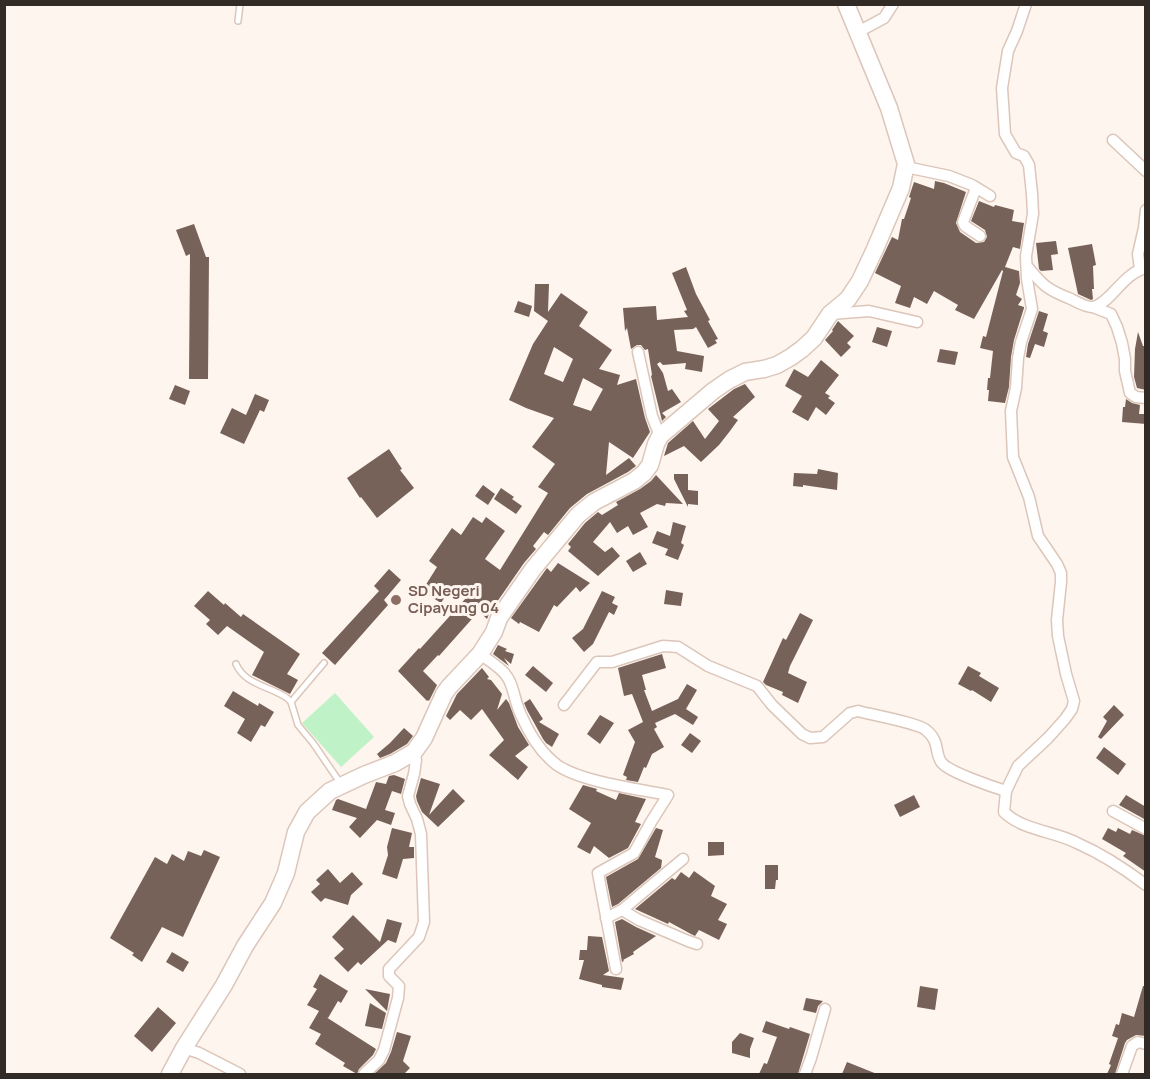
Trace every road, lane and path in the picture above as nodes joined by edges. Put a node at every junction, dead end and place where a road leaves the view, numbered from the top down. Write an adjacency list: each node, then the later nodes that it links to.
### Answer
1 (240, 4): 5 (lane)
2 (846, 4): 6 (street)
3 (893, 4): 6 (street)
4 (1026, 4): 14 (street)
5 (238, 21)
6 (858, 32): 8 (street)
7 (1113, 140): 9 (street)
8 (906, 166): 10 (street); 17 (street)
9 (1146, 171)
10 (976, 188): 11 (street); 13 (street)
11 (990, 196)
12 (1146, 210): 15 (street)
13 (980, 236)
14 (1027, 266): 16 (street); 29 (street)
15 (1143, 268): 16 (street)
16 (1093, 307): 20 (street)
17 (830, 314): 18 (street); 21 (street)
18 (917, 322)
19 (638, 352): 21 (street)
20 (1146, 398)
21 (660, 436): 22 (street)
22 (480, 654): 27 (street); 35 (street)
23 (324, 663): 25 (lane)
24 (236, 664): 25 (lane)
25 (291, 702): 28 (lane)
26 (564, 705): 29 (street)
27 (414, 752): 28 (street); 43 (street)
28 (342, 785): 40 (street)
29 (1006, 791): 33 (street)
30 (1113, 811): 31 (street)
31 (1146, 829)
32 (683, 859): 34 (street)
33 (1146, 885)
34 (622, 909): 35 (street); 36 (street)
35 (606, 918): 37 (street)
36 (698, 944)
37 (616, 969)
38 (825, 1009): 44 (street)
39 (1146, 1044): 45 (street)
40 (184, 1048): 41 (street); 42 (street)
41 (170, 1074)
42 (240, 1074)
43 (364, 1074)
44 (805, 1074)
45 (1122, 1074)

